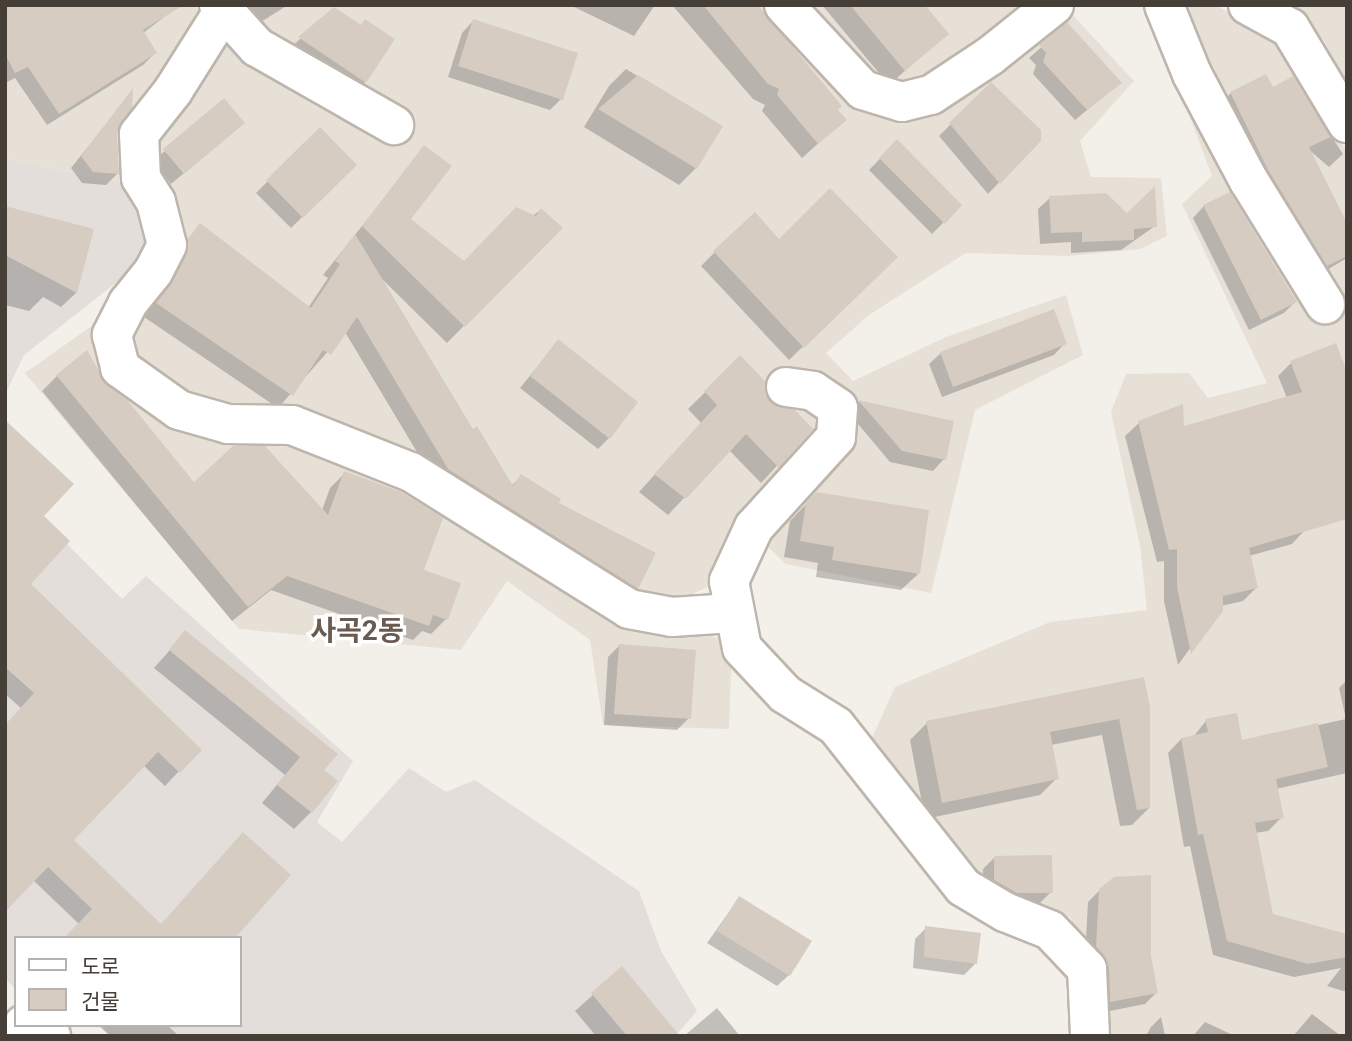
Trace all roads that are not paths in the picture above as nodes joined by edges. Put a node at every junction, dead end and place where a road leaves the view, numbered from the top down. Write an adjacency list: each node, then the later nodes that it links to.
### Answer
1 (784, 5): 2 (street)
2 (1054, 5)
3 (1164, 5): 8 (street)
4 (1248, 5): 6 (street)
5 (222, 8): 7 (street); 10 (street)
6 (1347, 123)
7 (394, 125)
8 (1325, 304)
9 (786, 387): 10 (street)
10 (733, 613): 13 (street)
11 (28, 1027): 12 (street)
12 (51, 1036)
13 (1090, 1036)

